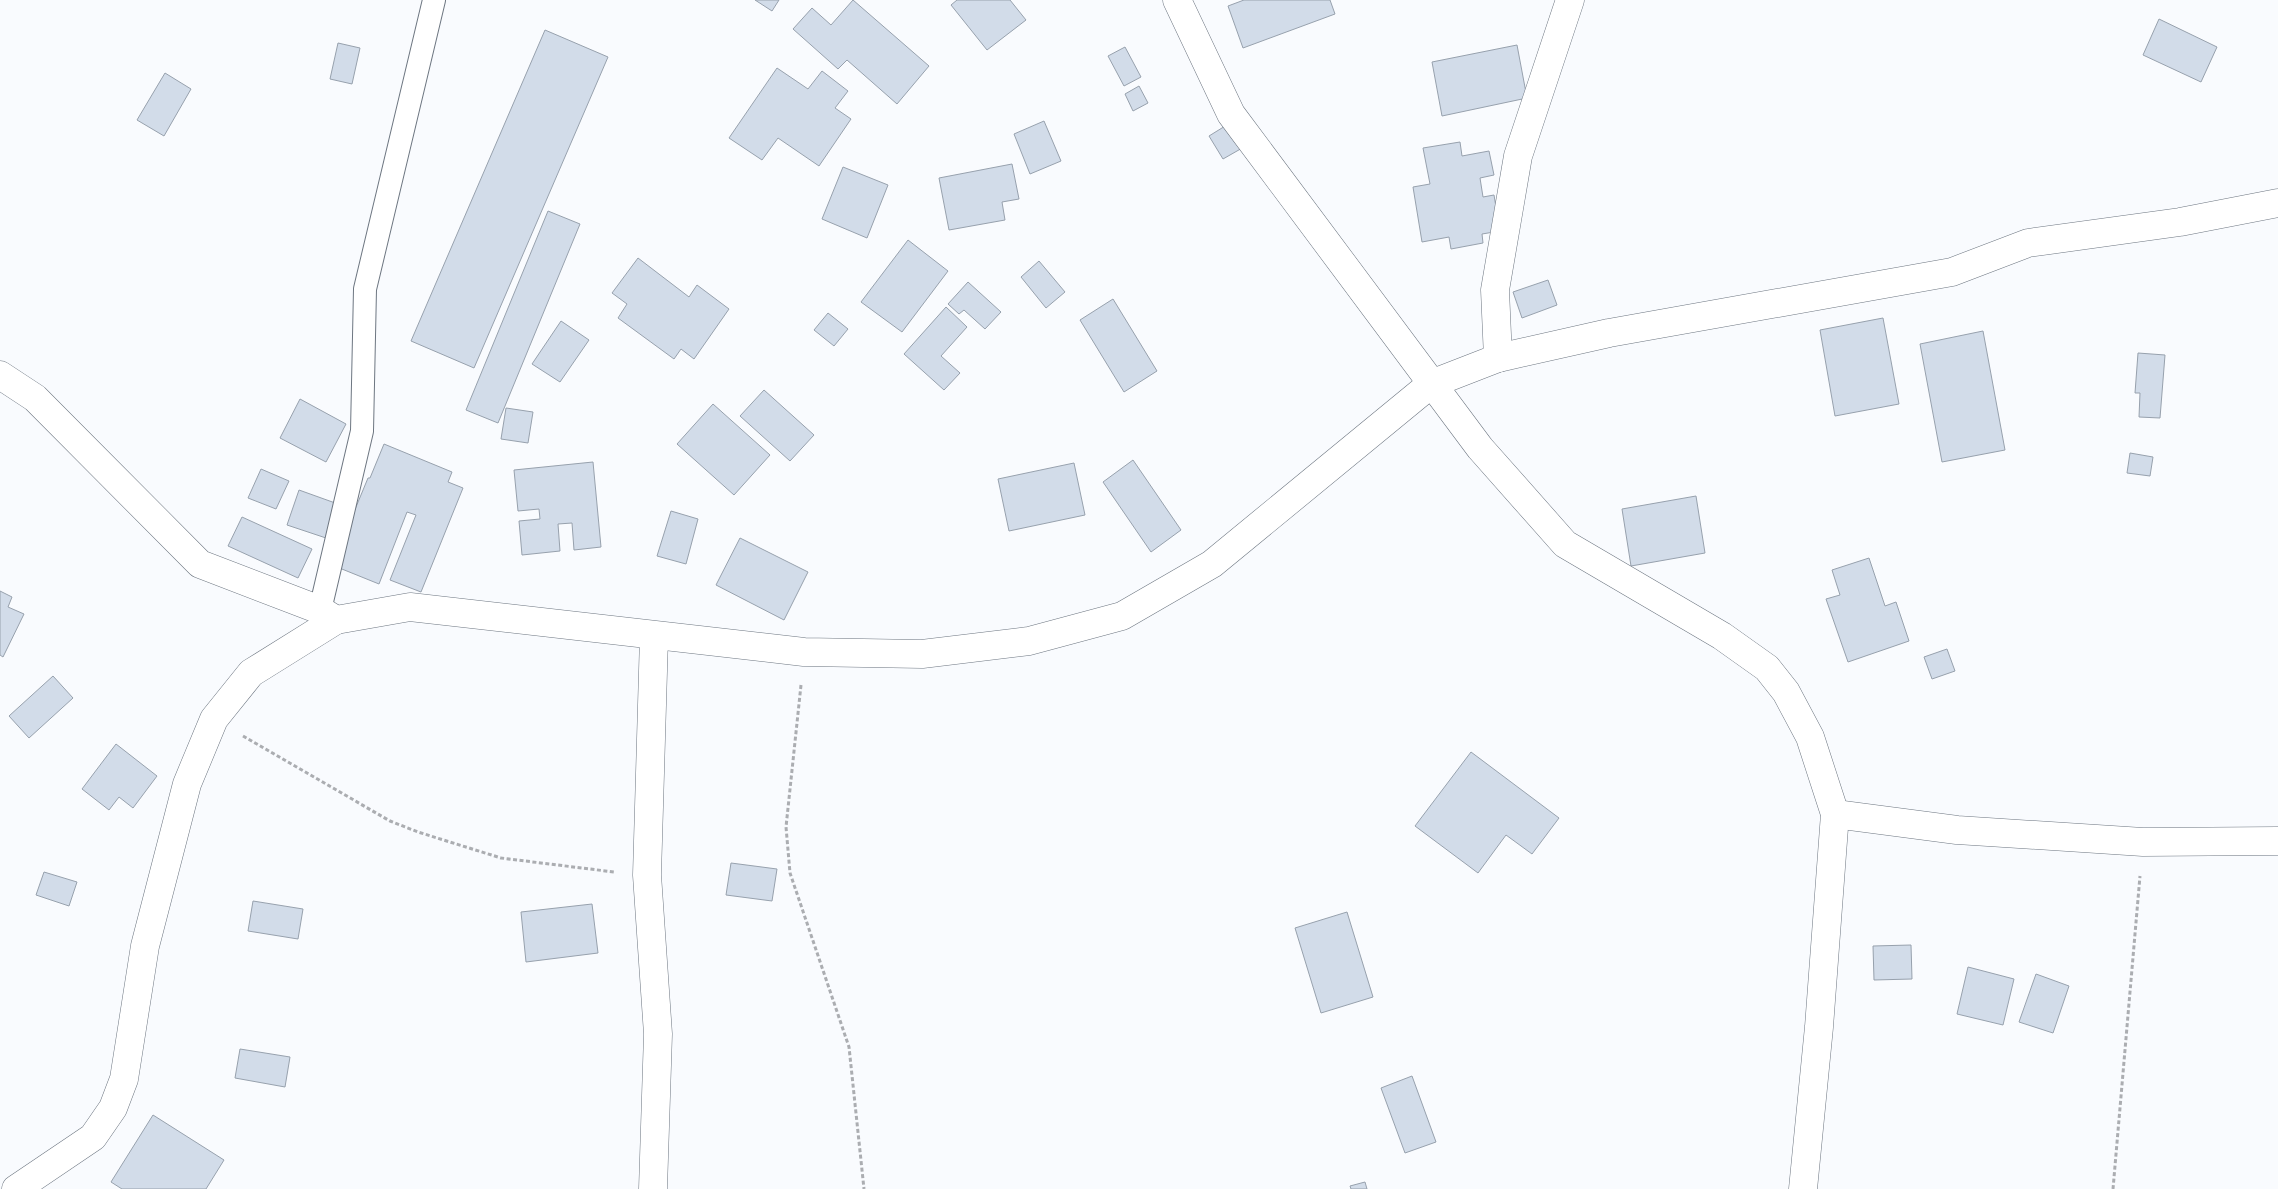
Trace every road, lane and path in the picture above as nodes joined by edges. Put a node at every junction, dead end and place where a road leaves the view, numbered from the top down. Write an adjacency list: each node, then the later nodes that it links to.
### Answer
1 (434, 0): 8 (lane)
2 (1177, 0): 7 (street)
3 (1570, 0): 5 (street)
4 (2278, 203): 5 (street)
5 (1498, 358): 7 (street)
6 (0, 375): 8 (street)
7 (1431, 384): 10 (street); 12 (street)
8 (328, 615): 9 (street); 11 (street)
9 (654, 636): 10 (street); 15 (street)
10 (804, 652): 18 (path)
11 (214, 719): 15 (path); 16 (street)
12 (1834, 814): 14 (street); 19 (street)
13 (2278, 841): 14 (street)
14 (2143, 842): 20 (path)
15 (647, 875): 17 (street)
16 (16, 1189)
17 (653, 1189)
18 (864, 1189)
19 (1803, 1189)
20 (2113, 1189)

